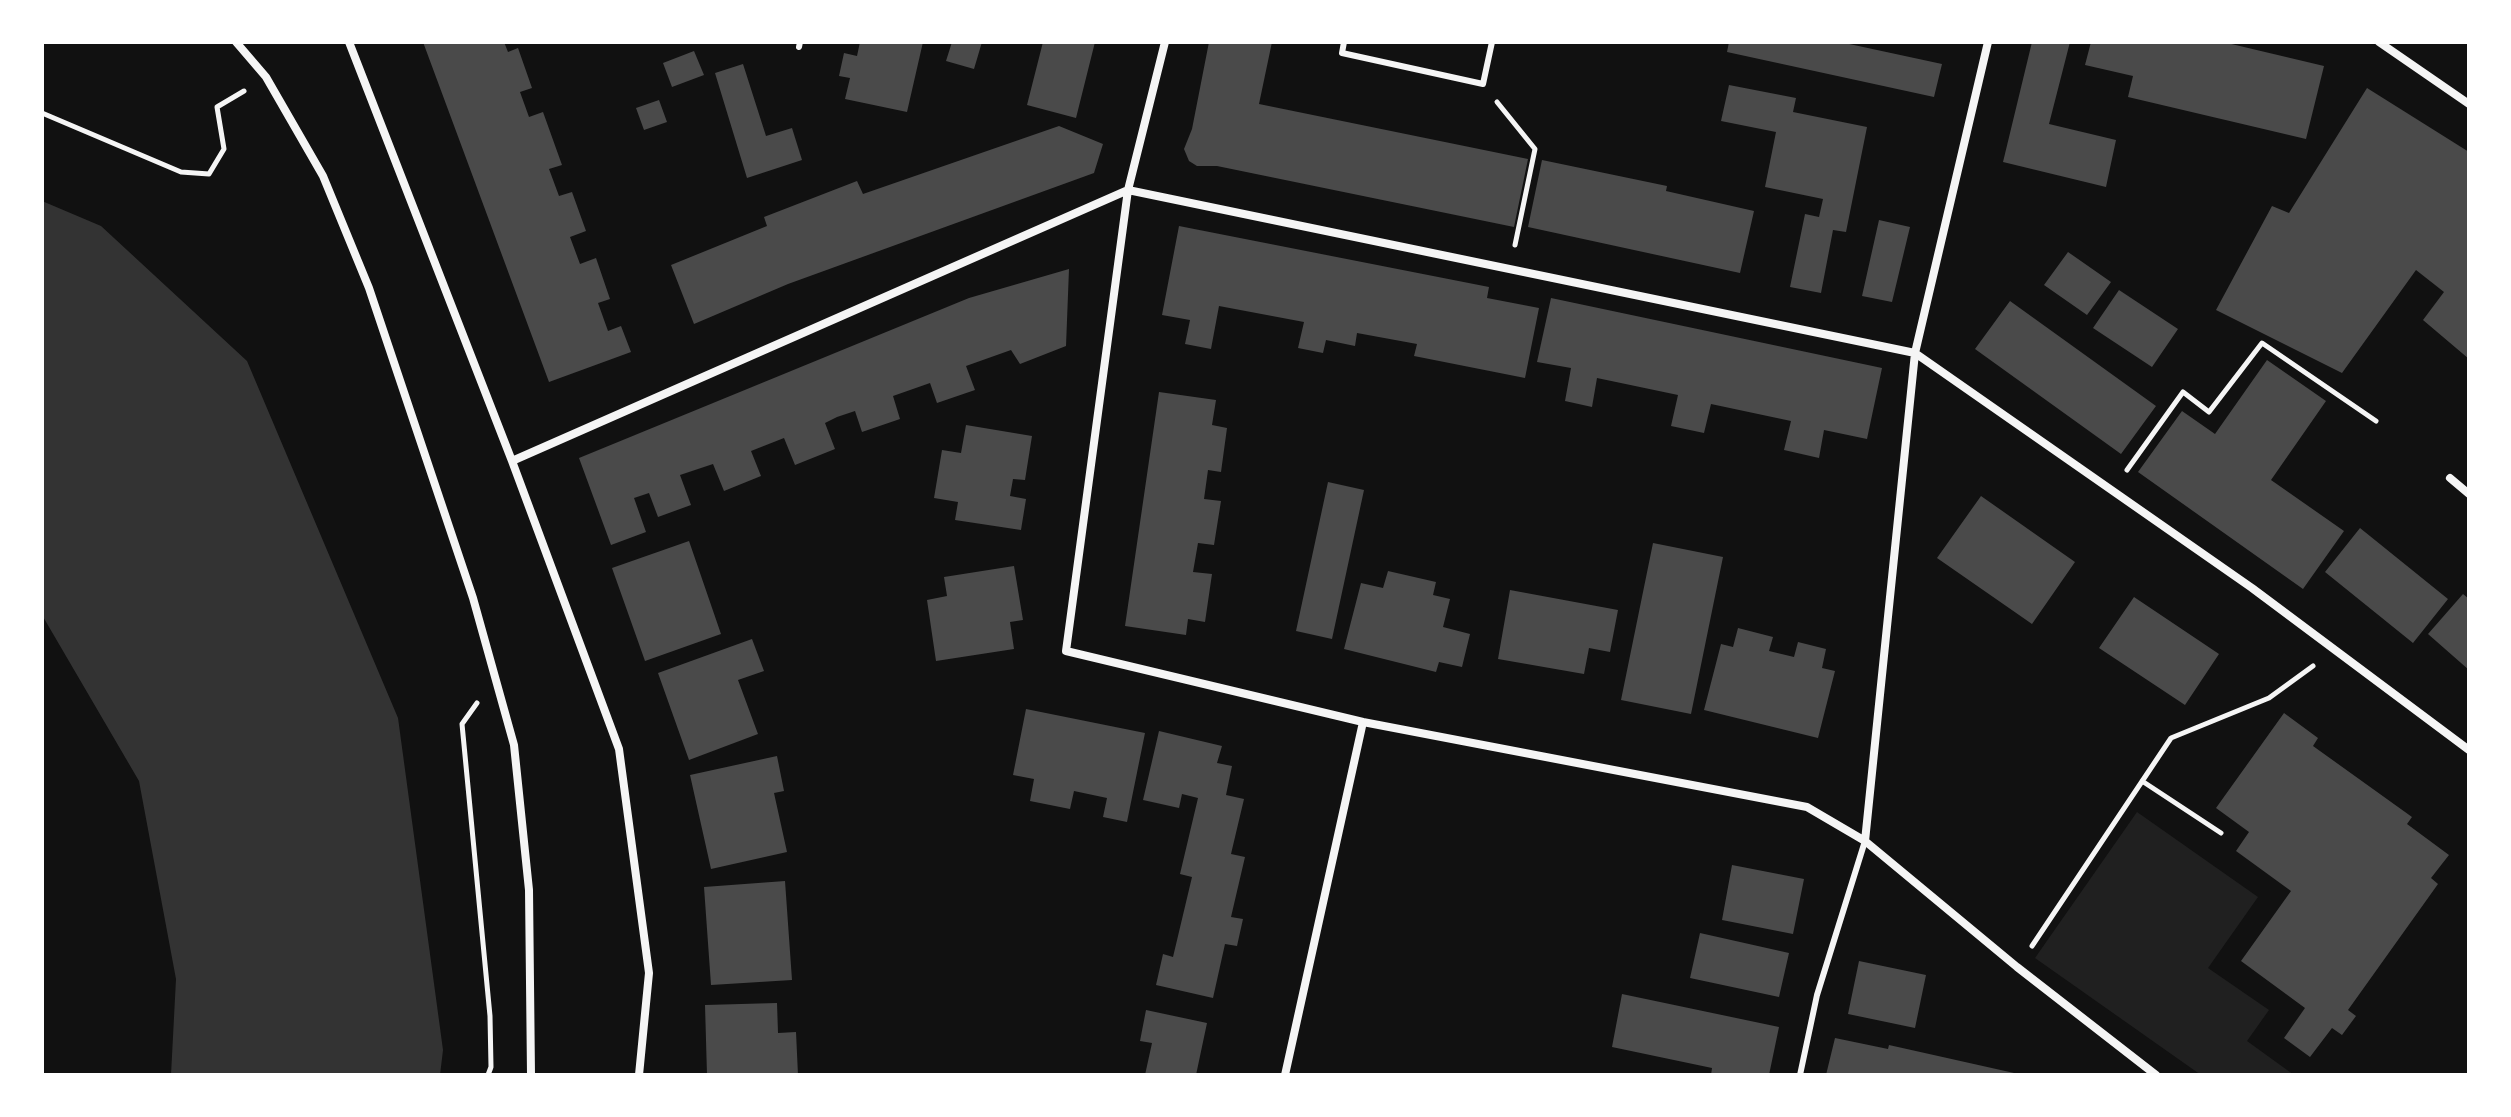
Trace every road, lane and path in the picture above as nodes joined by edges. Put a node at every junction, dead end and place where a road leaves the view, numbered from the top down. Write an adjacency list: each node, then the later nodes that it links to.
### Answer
1 (236, 42): 8 (street)
2 (349, 42): 16 (street)
3 (1165, 42): 12 (street)
4 (1344, 42): 9 (lane)
5 (1492, 42): 9 (lane)
6 (1988, 42): 14 (street)
7 (2379, 42): 10 (street)
8 (266, 77): 11 (path); 21 (street)
9 (1483, 84): 13 (path)
10 (2469, 104)
11 (42, 113)
12 (1128, 190): 13 (street); 16 (street); 22 (street)
13 (1510, 269): 14 (street)
14 (1915, 353): 18 (street); 26 (street)
15 (2376, 421): 18 (path)
16 (512, 461): 30 (street)
17 (2450, 478): 19 (street)
18 (2113, 491): 20 (street)
19 (2469, 494)
20 (2333, 651): 23 (street); 24 (path)
21 (495, 677): 28 (path); 29 (street)
22 (1363, 722): 26 (street); 31 (street)
23 (2469, 750)
24 (2142, 781): 25 (path); 27 (path)
25 (2221, 833)
26 (1865, 841): 27 (street); 32 (lane)
27 (2017, 967): 33 (street)
28 (488, 1075)
29 (531, 1075)
30 (639, 1075)
31 (1285, 1075)
32 (1800, 1075)
33 (2156, 1075)

